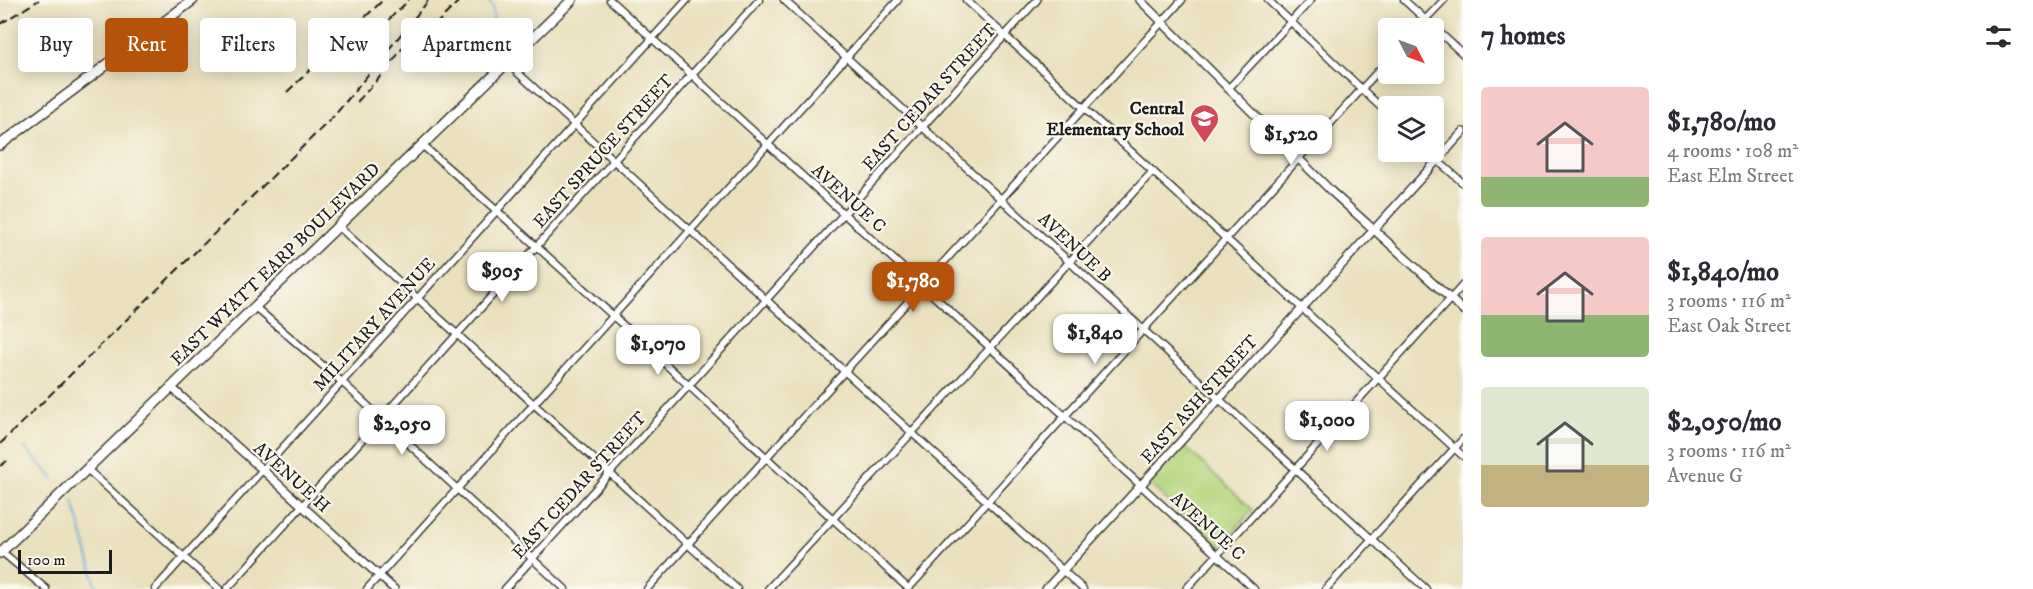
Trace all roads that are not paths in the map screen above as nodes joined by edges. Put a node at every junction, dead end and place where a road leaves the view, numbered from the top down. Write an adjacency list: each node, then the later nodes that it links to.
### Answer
1 (193, 0): 37 (main road)
2 (572, 0): 22 (main road, EAST WYATT EARP BOULEVARD)
3 (610, 0): 23 (street, AVENUE C)
4 (687, 0): 23 (street, MILITARY AVENUE)
5 (759, 0): 29 (street, EAST SPRUCE STREET)
6 (784, 0): 25 (street, AVENUE B)
7 (898, 0): 25 (street)
8 (966, 0): 20 (street)
9 (1037, 0): 20 (street, EAST CEDAR STREET)
10 (1140, 0): 18 (street)
11 (1182, 0): 18 (street)
12 (1268, 0): 19 (street)
13 (1311, 0): 19 (street)
14 (1404, 0): 16 (street)
15 (1444, 0): 17 (street)
16 (1423, 18)
17 (1427, 18)
18 (1161, 22): 30 (street); 33 (street)
19 (1291, 22): 30 (street); 31 (street)
20 (1005, 36): 33 (street); 35 (street, EAST CEDAR STREET)
21 (1444, 37): 24 (street)
22 (533, 38)
23 (652, 39): 29 (street, AVENUE C); 34 (street, MILITARY AVENUE)
24 (1463, 54)
25 (846, 57): 35 (street, AVENUE B); 39 (street)
26 (1378, 71): 31 (street)
27 (498, 72): 38 (main road, EAST WYATT EARP BOULEVARD)
28 (517, 72): 34 (street)
29 (692, 75): 39 (street, AVENUE C); 42 (street, EAST SPRUCE STREET)
30 (1228, 89): 41 (street)
31 (1361, 90): 32 (street); 41 (street)
32 (1378, 105)
33 (1083, 107): 45 (street); 47 (street)
34 (574, 124): 42 (street); 48 (street, MILITARY AVENUE)
35 (922, 127): 47 (street, AVENUE B); 49 (street, EAST CEDAR STREET)
36 (1463, 132): 40 (street, EAST ASH STREET)
37 (0, 145)
38 (422, 145): 48 (street); 50 (main road, EAST WYATT EARP BOULEVARD)
39 (768, 145): 49 (street, AVENUE C); 52 (street)
40 (1444, 152)
41 (1300, 157): 51 (street); 53 (street)
42 (614, 161): 52 (street); 54 (street, EAST SPRUCE STREET)
43 (1435, 162): 51 (street, EAST ASH STREET)
44 (1439, 162): 46 (street)
45 (1153, 171): 53 (street); 55 (street)
46 (1463, 183)
47 (1001, 199): 55 (street, AVENUE B); 56 (street)
48 (497, 210): 54 (street); 58 (street, MILITARY AVENUE)
49 (844, 214): 56 (street, AVENUE C); 60 (street, EAST CEDAR STREET)
50 (338, 226): 58 (street); 61 (main road, EAST WYATT EARP BOULEVARD)
51 (1374, 229): 59 (street); 62 (street, EAST ASH STREET)
52 (690, 231): 60 (street); 64 (street)
53 (1227, 238): 62 (street); 65 (street)
54 (538, 246): 64 (street); 66 (street, EAST SPRUCE STREET)
55 (1069, 262): 65 (street, AVENUE B); 67 (street)
56 (922, 285): 67 (street, AVENUE C); 68 (street)
57 (1463, 285): 59 (street)
58 (419, 297): 66 (street); 70 (street, MILITARY AVENUE)
59 (1450, 298): 63 (street); 69 (street)
60 (766, 300): 68 (street); 72 (street, EAST CEDAR STREET)
61 (255, 307): 70 (street); 71 (main road, EAST WYATT EARP BOULEVARD)
62 (1302, 308): 69 (street); 73 (street, EAST ASH STREET)
63 (1463, 310)
64 (612, 318): 72 (street); 74 (street)
65 (1143, 330): 73 (street, AVENUE B); 75 (street)
66 (458, 333): 74 (street); 76 (street, EAST SPRUCE STREET)
67 (990, 348): 75 (street, AVENUE C); 77 (street)
68 (844, 371): 77 (street); 81 (street)
69 (1379, 377): 79 (street); 83 (street)
70 (342, 382): 76 (street); 84 (street, MILITARY AVENUE)
71 (171, 387): 82 (main road, EAST WYATT EARP BOULEVARD); 84 (street, AVENUE H)
72 (688, 387): 81 (street); 85 (street, EAST CEDAR STREET)
73 (1219, 399): 83 (street, AVENUE B); 86 (street, EAST ASH STREET)
74 (534, 404): 85 (street); 87 (street)
75 (1065, 416): 86 (street, AVENUE C); 88 (street)
76 (382, 420): 87 (street); 89 (street, EAST SPRUCE STREET)
77 (912, 433): 88 (street); 90 (street)
78 (1463, 439): 79 (street)
79 (1454, 448): 80 (street); 91 (street)
80 (1463, 456)
81 (766, 458): 90 (street); 92 (street)
82 (87, 469): 93 (main road, EAST WYATT EARP BOULEVARD); 95 (street)
83 (1295, 469): 91 (street, AVENUE B); 94 (street)
84 (262, 470): 89 (street, AVENUE H); 95 (street, MILITARY AVENUE)
85 (610, 473): 92 (street); 96 (street, EAST CEDAR STREET)
86 (1140, 485): 94 (street, AVENUE C); 97 (street, EAST ASH STREET)
87 (456, 490): 96 (street); 98 (street)
88 (987, 502): 97 (street); 110 (street)
89 (302, 506): 98 (street, AVENUE H); 102 (street, EAST SPRUCE STREET)
90 (832, 519): 109 (street); 110 (street)
91 (1371, 539): 115 (street); 116 (street, AVENUE B)
92 (688, 544): 107 (street); 108 (street)
93 (1, 552): 99 (street)
94 (1217, 555): 113 (street); 114 (street, AVENUE C)
95 (184, 557): 100 (street, MILITARY AVENUE); 101 (street)
96 (532, 559): 105 (street, EAST CEDAR STREET); 106 (street)
97 (1062, 571): 111 (street, EAST ASH STREET); 112 (street)
98 (379, 576): 103 (street); 104 (street, AVENUE H)
99 (46, 589)
100 (155, 589)
101 (219, 589)
102 (227, 589)
103 (367, 589)
104 (394, 589)
105 (505, 589)
106 (565, 589)
107 (647, 589)
108 (737, 589)
109 (768, 589)
110 (909, 589)
111 (1046, 589)
112 (1083, 589)
113 (1186, 589)
114 (1254, 589)
115 (1326, 589)
116 (1426, 589)

